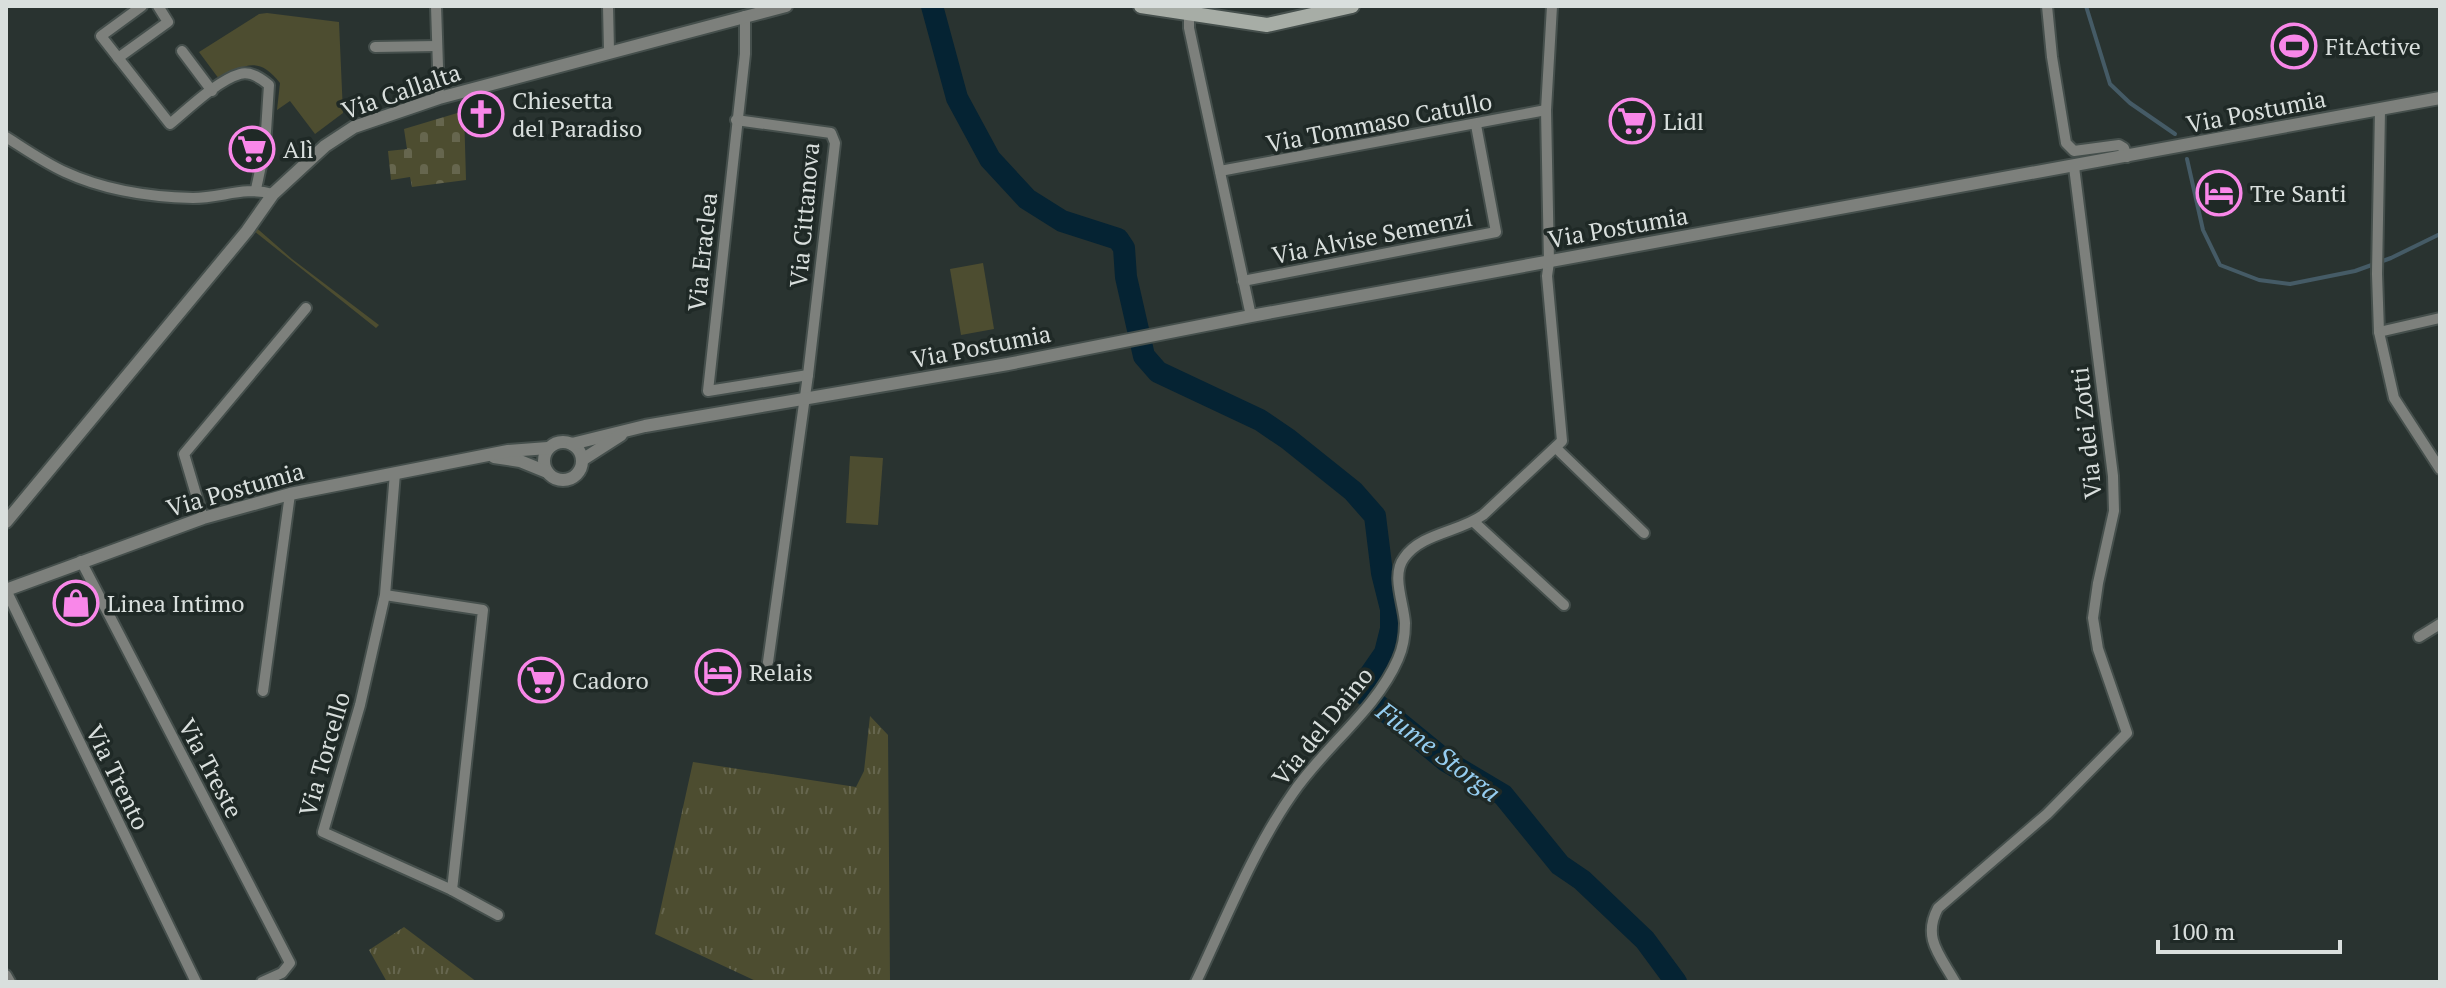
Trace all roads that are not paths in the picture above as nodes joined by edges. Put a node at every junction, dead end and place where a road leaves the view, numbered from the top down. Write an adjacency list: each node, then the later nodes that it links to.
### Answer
1 (142, 6): 18 (street)
2 (158, 6): 18 (street)
3 (436, 6): 14 (street)
4 (608, 6): 17 (street)
5 (786, 6): 13 (street, Via Callalta)
6 (1141, 6): 12 (main road)
7 (1352, 6): 10 (main road)
8 (1552, 6): 22 (street, Via del Daino)
9 (2047, 6): 27 (street)
10 (1320, 10): 11 (main road)
11 (1214, 12): 12 (main road)
12 (1189, 14): 29 (street)
13 (745, 16): 17 (street, Via Callalta); 24 (street, Via Eraclea)
14 (437, 46): 15 (street); 20 (street)
15 (375, 47)
16 (182, 51): 19 (street)
17 (609, 51): 20 (street, Via Callalta)
18 (118, 58): 19 (street)
19 (212, 91): 30 (street)
20 (439, 98): 31 (street, Via Callalta)
21 (2440, 98): 23 (street, Via Postumia)
22 (1546, 110): 25 (street, Via Tommaso Catullo); 32 (street, Via del Daino)
23 (2380, 110): 27 (street, Via Postumia); 37 (street)
24 (736, 120): 38 (street, Via Cittanova); 38 (street, Via Eraclea)
25 (1476, 125): 29 (street, Via Tommaso Catullo); 33 (street, Via Alvise Semenzi)
26 (6, 137): 30 (street)
27 (2127, 157): 28 (street, Via Postumia)
28 (2074, 167): 32 (street, Via Postumia); 69 (street, Via dei Zotti)
29 (1220, 171): 33 (street)
30 (256, 189): 31 (street)
31 (273, 194): 51 (street, Via Callalta)
32 (1549, 262): 35 (street, Via Postumia); 43 (street, Via del Daino)
33 (1243, 281): 35 (street)
34 (306, 308): 50 (street)
35 (1251, 316): 39 (street, Via Postumia)
36 (2440, 318): 37 (street)
37 (2379, 332): 46 (street)
38 (808, 375): 39 (street, Via Cittanova)
39 (805, 397): 40 (street, Via Postumia); 60 (street)
40 (627, 431): 41 (street, Via Postumia); 45 (street, Via Postumia)
41 (572, 444): 42 (street, Via Postumia); 45 (street)
42 (548, 448): 44 (street, Via Postumia); 47 (street)
43 (1556, 448): 52 (street, Via del Daino); 53 (street)
44 (483, 456): 47 (street, Via Postumia); 48 (street, Via Postumia)
45 (582, 460): 47 (street, Via Postumia)
46 (2440, 469)
47 (547, 472)
48 (395, 473): 49 (street, Via Postumia); 56 (street, Via Torcello)
49 (290, 494): 50 (street, Via Postumia); 61 (street)
50 (203, 518): 54 (street, Via Postumia)
51 (6, 522)
52 (1474, 522): 57 (street); 68 (street, Via del Daino)
53 (1644, 533)
54 (81, 561): 55 (street, Via Postumia); 67 (street, Via Treste)
55 (6, 590): 66 (street, Via Trento)
56 (385, 595): 62 (street); 62 (street, Via Torcello)
57 (1564, 605)
58 (2440, 624): 59 (street)
59 (2419, 637)
60 (768, 662)
61 (263, 691)
62 (452, 890): 63 (street, Via Torcello)
63 (498, 915)
64 (6, 975): 65 (street)
65 (10, 982)
66 (196, 982)
67 (262, 982)
68 (1196, 982)
69 (1955, 982)

